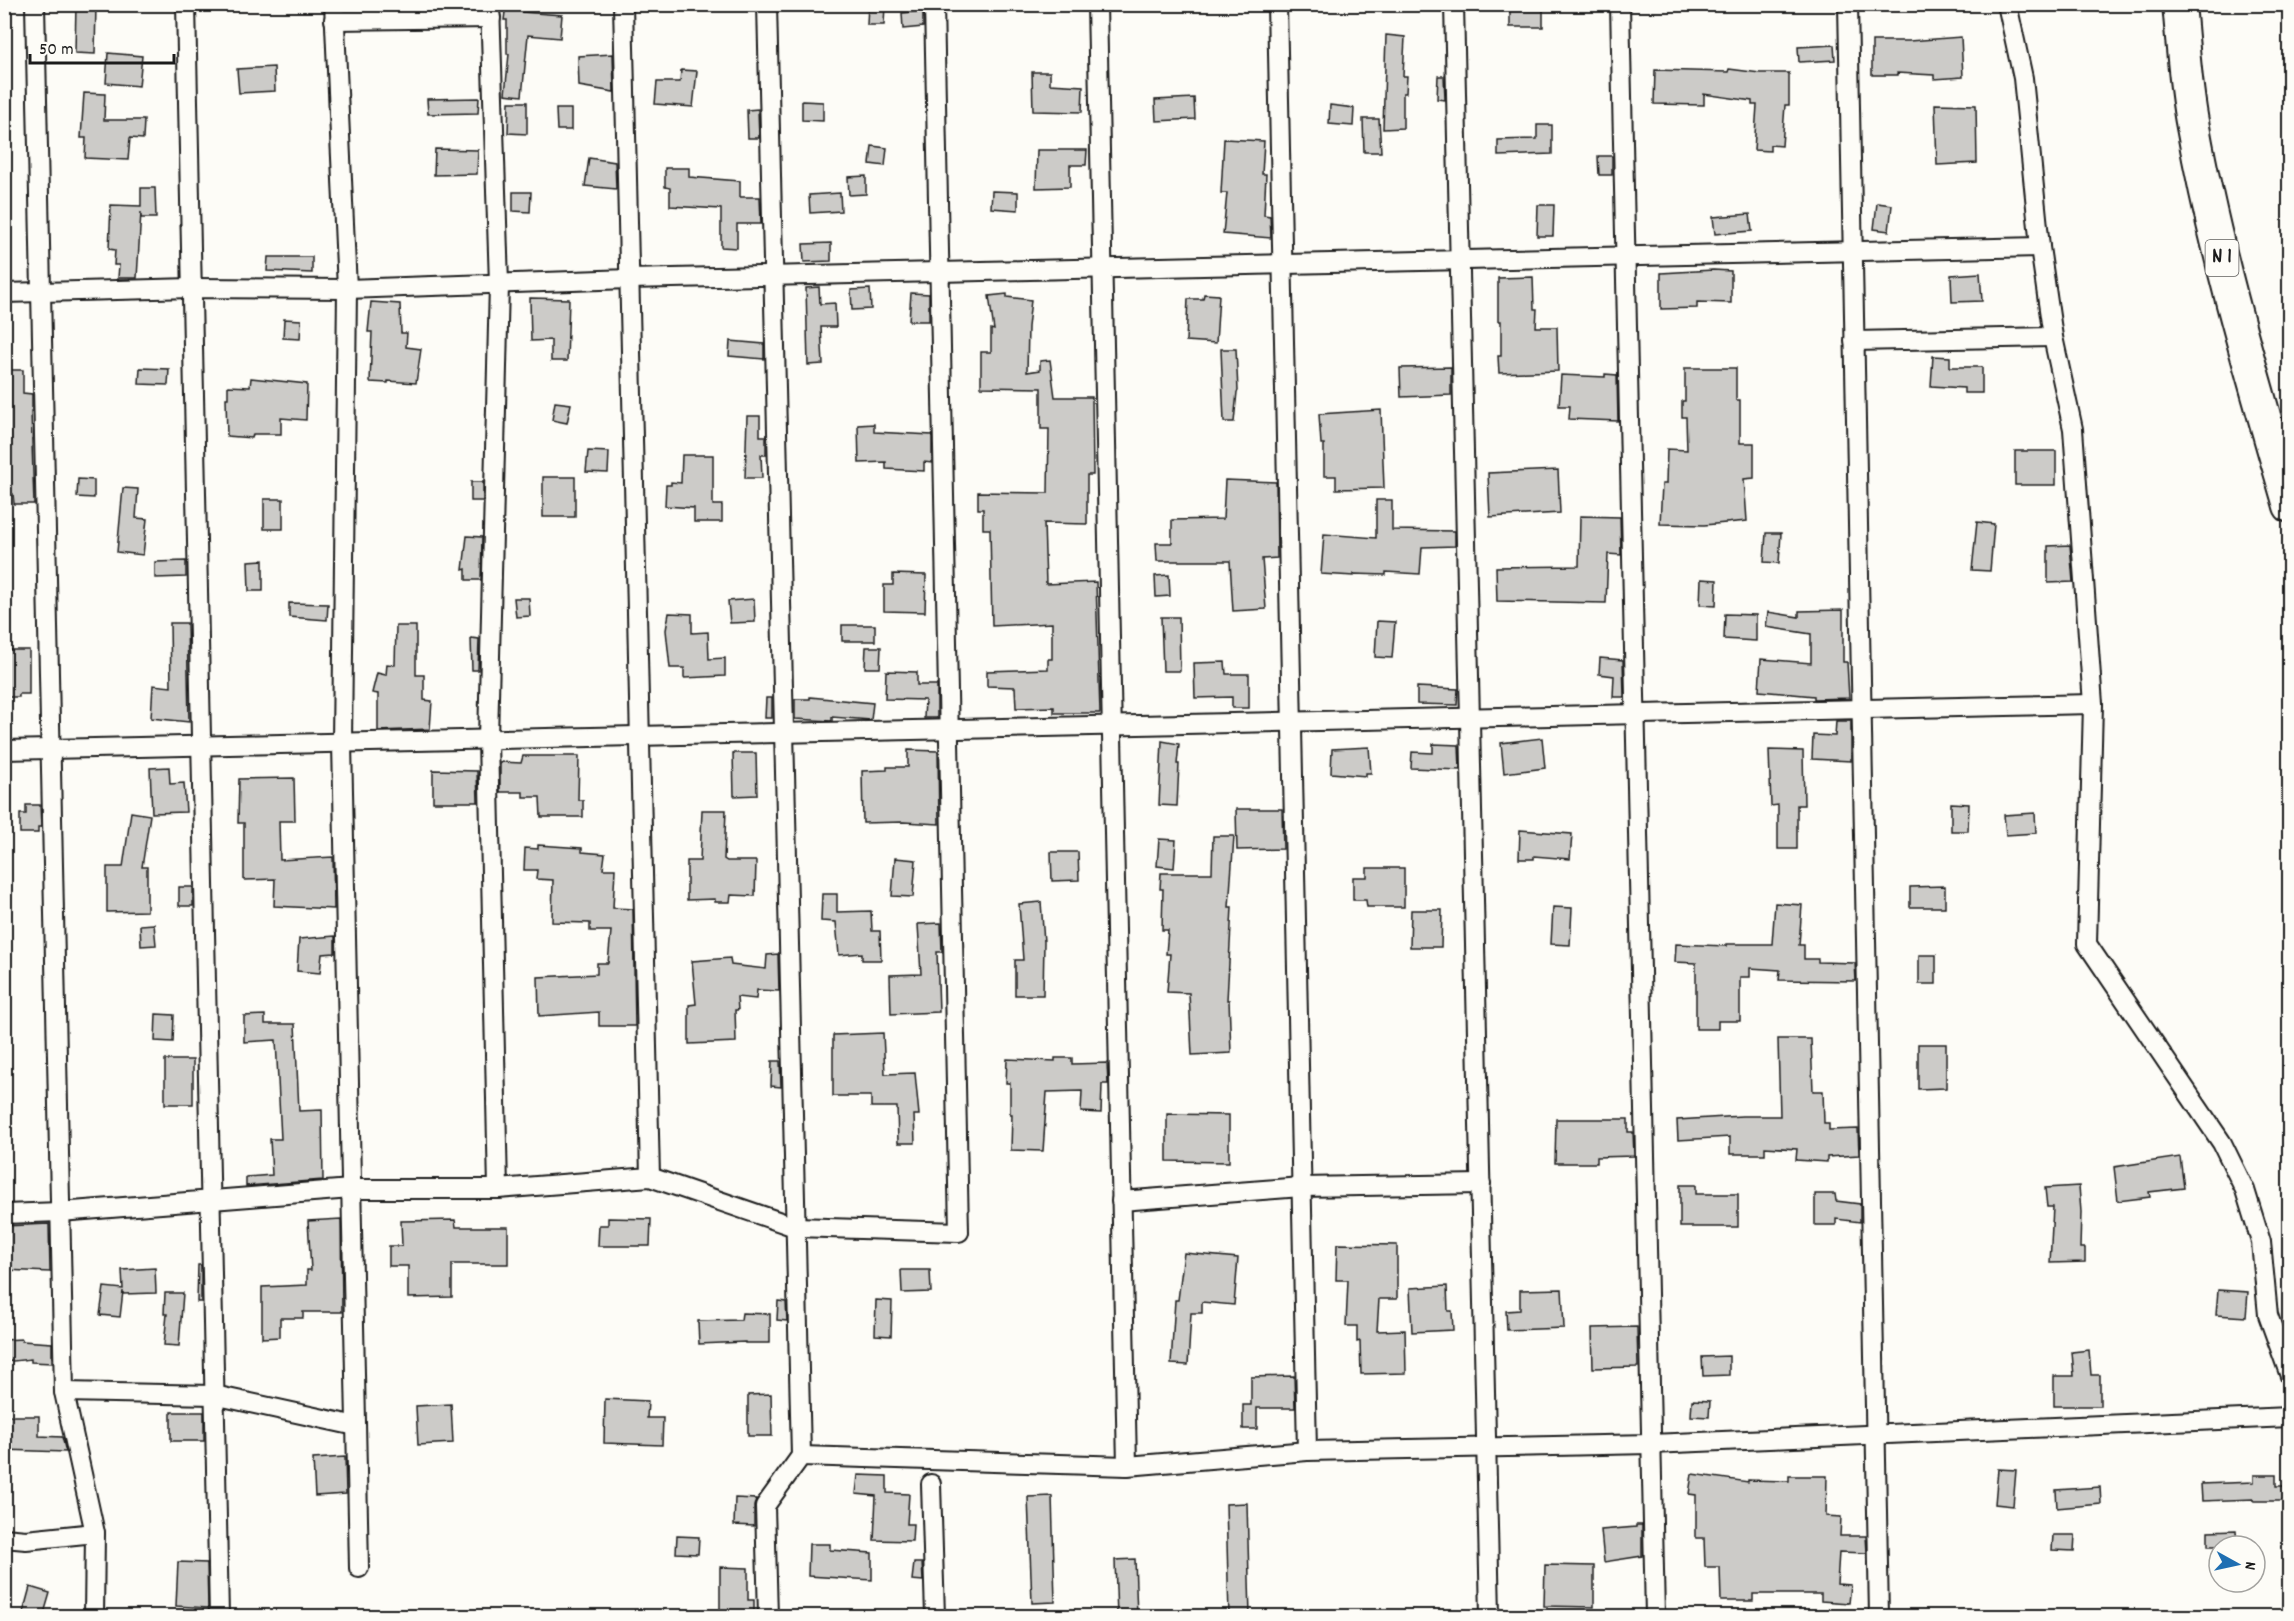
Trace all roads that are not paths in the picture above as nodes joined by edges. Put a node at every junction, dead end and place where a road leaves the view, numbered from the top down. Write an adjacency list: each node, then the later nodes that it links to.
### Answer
1 (35, 4): 27 (street)
2 (186, 4): 25 (street)
3 (623, 4): 23 (street)
4 (767, 4): 22 (street)
5 (934, 4): 21 (street)
6 (1097, 4): 20 (street)
7 (1277, 4): 19 (street)
8 (1454, 4): 18 (street)
9 (1620, 4): 17 (street)
10 (1848, 4): 16 (street)
11 (2007, 4): 15 (street)
12 (2179, 4): 31 (highway, N 1)
13 (490, 11): 14 (street); 24 (street)
14 (334, 12): 26 (street)
15 (2040, 248): 16 (street); 29 (street)
16 (1853, 252): 17 (street); 30 (street)
17 (1625, 256): 18 (street); 34 (street)
18 (1460, 261): 19 (street); 35 (street)
19 (1282, 264): 20 (street); 36 (street)
20 (1102, 268): 21 (street); 37 (street)
21 (940, 272): 22 (street); 38 (street)
22 (774, 275): 23 (street); 39 (street)
23 (629, 279): 24 (street); 40 (street)
24 (499, 284): 26 (street); 41 (street)
25 (192, 288): 26 (street); 27 (street); 43 (street)
26 (347, 289): 42 (street)
27 (41, 292): 28 (street); 44 (street)
28 (4, 293)
29 (2053, 337): 30 (street); 32 (street)
30 (1854, 341): 33 (street)
31 (2289, 506)
32 (2093, 704): 33 (street); 56 (street)
33 (1861, 708): 34 (street); 61 (street)
34 (1635, 714): 35 (street); 62 (street)
35 (1470, 718): 36 (street); 47 (street)
36 (1292, 721): 37 (street); 48 (street)
37 (1112, 725): 38 (street); 52 (street)
38 (949, 729): 39 (street); 55 (street)
39 (784, 733): 40 (street); 55 (street)
40 (639, 736): 41 (street); 46 (street)
41 (488, 739): 42 (street); 50 (street)
42 (342, 742): 43 (street); 49 (street)
43 (201, 746): 44 (street); 51 (street)
44 (51, 749): 45 (street); 53 (street)
45 (4, 750)
46 (650, 1177): 50 (street); 55 (street)
47 (1481, 1184): 48 (street); 63 (street)
48 (1301, 1187): 52 (street); 64 (street)
49 (351, 1189): 50 (street); 51 (street); 60 (street)
50 (498, 1189)
51 (210, 1200): 53 (street); 58 (street)
52 (1121, 1201): 66 (street)
53 (60, 1212): 54 (street); 57 (street)
54 (4, 1214)
55 (795, 1227): 65 (street)
56 (2289, 1376)
57 (64, 1392): 58 (street); 68 (street)
58 (214, 1395): 60 (street); 72 (street)
59 (2289, 1417): 61 (street)
60 (356, 1426): 70 (street)
61 (1876, 1433): 62 (street); 77 (street)
62 (1651, 1444): 63 (street); 76 (street)
63 (1487, 1448): 64 (street); 75 (street)
64 (1307, 1452): 66 (street)
65 (801, 1456): 66 (street); 73 (street)
66 (1127, 1466)
67 (931, 1484): 74 (street)
68 (95, 1533): 69 (street); 71 (street)
69 (4, 1538)
70 (359, 1568)
71 (94, 1617)
72 (219, 1617)
73 (768, 1617)
74 (935, 1617)
75 (1490, 1617)
76 (1655, 1617)
77 (1879, 1617)

